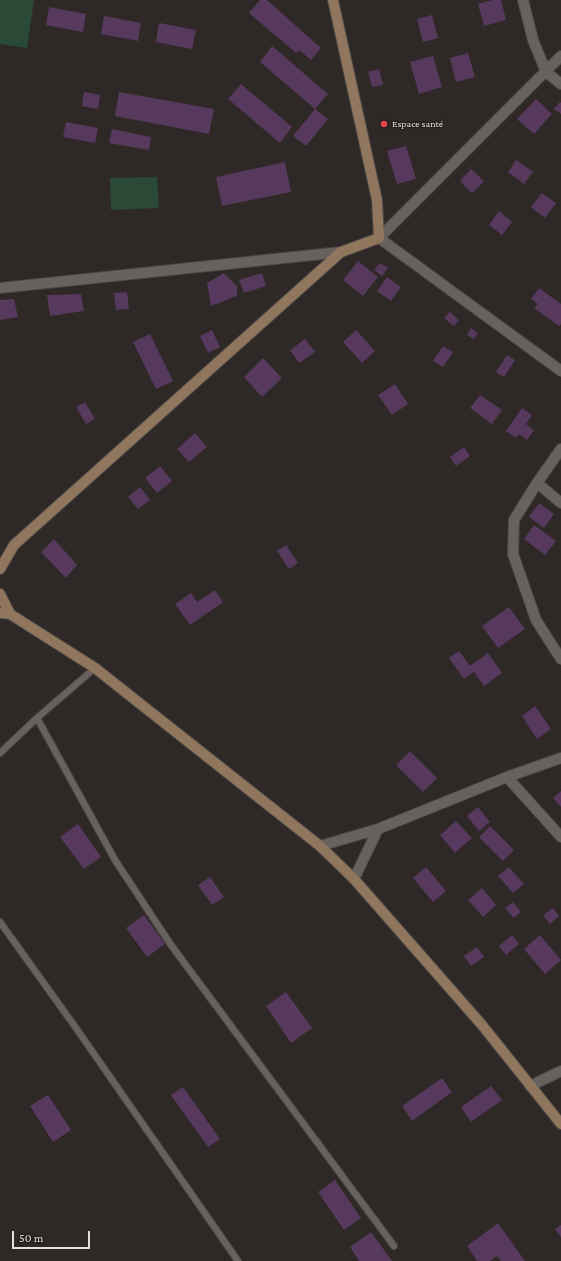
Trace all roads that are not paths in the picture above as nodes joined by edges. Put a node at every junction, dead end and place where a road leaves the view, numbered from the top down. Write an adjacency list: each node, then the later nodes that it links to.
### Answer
1 (333, 0): 6 (main road)
2 (523, 0): 4 (street)
3 (561, 56): 4 (street)
4 (546, 72): 5 (street); 6 (street)
5 (561, 84)
6 (379, 238): 7 (main road); 9 (street)
7 (341, 252): 8 (street); 13 (main road)
8 (0, 288)
9 (561, 371)
10 (561, 449): 11 (street)
11 (537, 483): 12 (street); 18 (street)
12 (561, 503)
13 (14, 545): 14 (main road); 15 (main road)
14 (0, 552)
15 (0, 569)
16 (0, 594): 17 (main road)
17 (5, 613): 19 (main road)
18 (561, 659)
19 (95, 668): 20 (lane); 26 (main road)
20 (37, 718): 21 (lane); 32 (lane)
21 (0, 753)
22 (561, 758): 23 (street)
23 (507, 778): 24 (street); 25 (street)
24 (378, 829): 26 (street); 27 (street)
25 (561, 838)
26 (320, 846): 27 (main road)
27 (354, 879): 30 (main road)
28 (0, 922): 33 (lane)
29 (561, 1072): 30 (street)
30 (530, 1086): 31 (main road)
31 (561, 1124)
32 (394, 1246)
33 (238, 1261)

